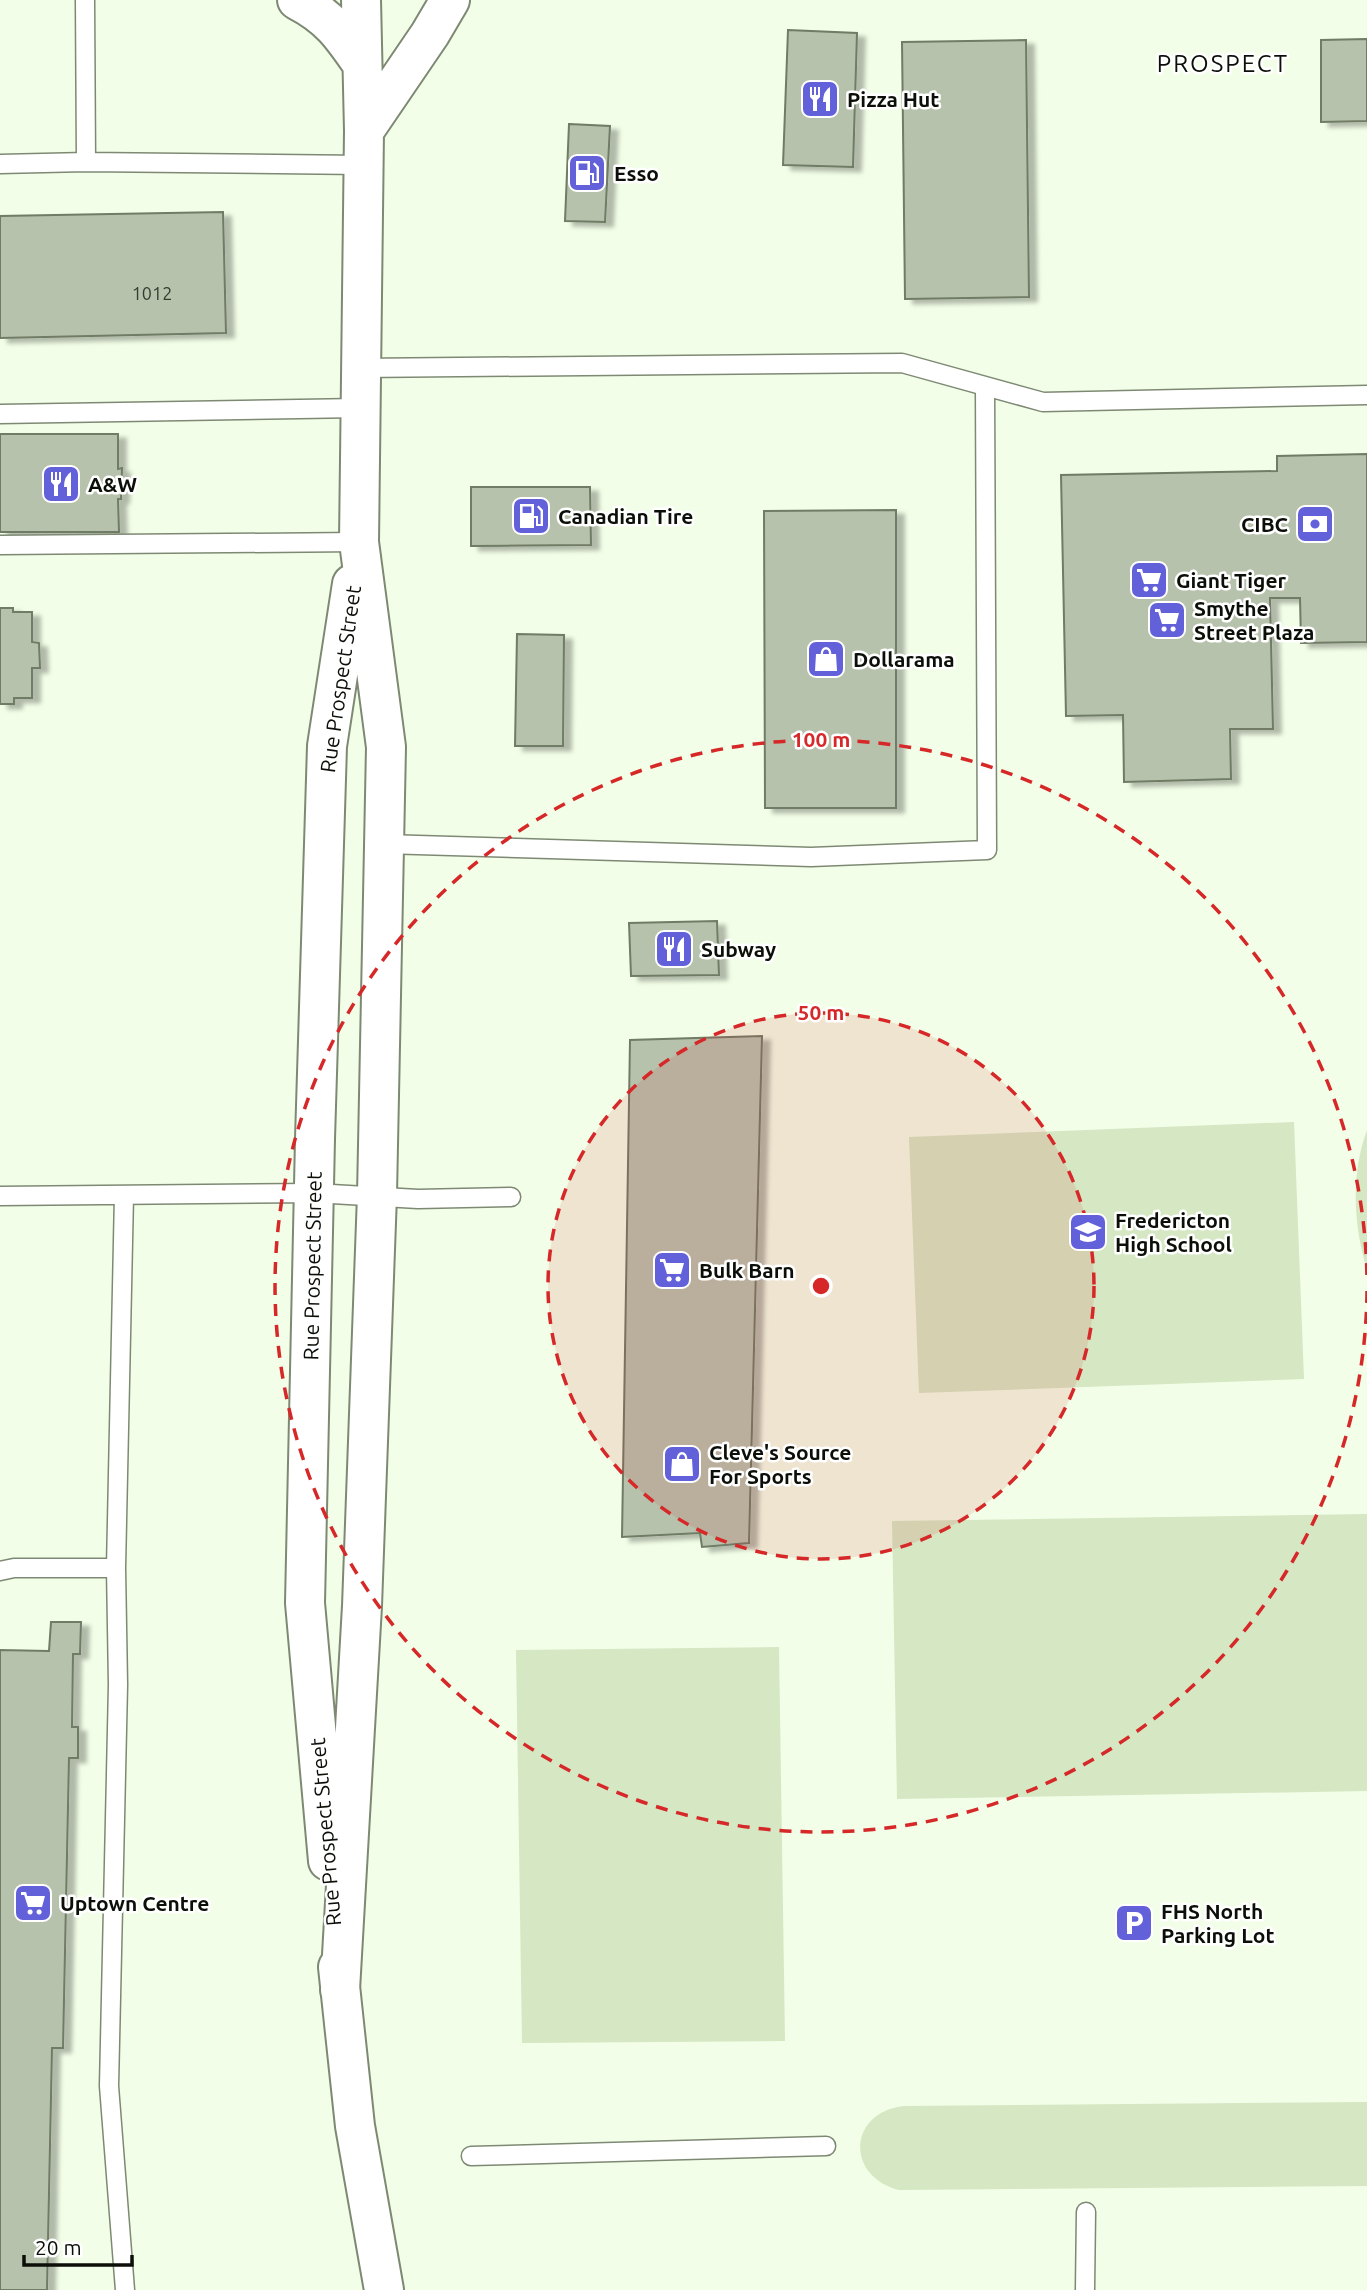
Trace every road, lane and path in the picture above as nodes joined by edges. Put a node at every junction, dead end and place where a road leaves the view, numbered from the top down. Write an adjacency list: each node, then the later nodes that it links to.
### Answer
1 (85, 0): 7 (lane)
2 (297, 0): 5 (main road)
3 (361, 0): 5 (main road, Rue Prospect Street)
4 (450, 0): 6 (main road)
5 (362, 64): 6 (main road, Rue Prospect Street)
6 (364, 148): 7 (lane); 9 (main road, Rue Prospect Street)
7 (86, 162): 8 (lane)
8 (0, 164)
9 (360, 368): 10 (lane); 12 (main road, Rue Prospect Street)
10 (985, 387): 11 (lane); 16 (lane)
11 (1367, 395)
12 (359, 408): 13 (lane); 14 (main road, Rue Prospect Street)
13 (0, 414)
14 (359, 542): 15 (lane); 16 (main road, Rue Prospect Street); 17 (main road, Rue Prospect Street)
15 (0, 545)
16 (384, 844): 19 (main road, Rue Prospect Street)
17 (314, 1194): 18 (lane); 19 (lane); 24 (main road, Rue Prospect Street)
18 (124, 1195): 20 (lane); 22 (lane)
19 (377, 1195): 21 (lane); 24 (main road, Rue Prospect Street)
20 (0, 1196)
21 (511, 1197)
22 (116, 1568): 23 (lane); 28 (lane)
23 (0, 1571)
24 (340, 1990): 29 (main road, Rue Prospect Street)
25 (826, 2146): 26 (lane)
26 (471, 2156)
27 (1086, 2212): 30 (lane)
28 (125, 2290)
29 (384, 2290)
30 (1085, 2290)

